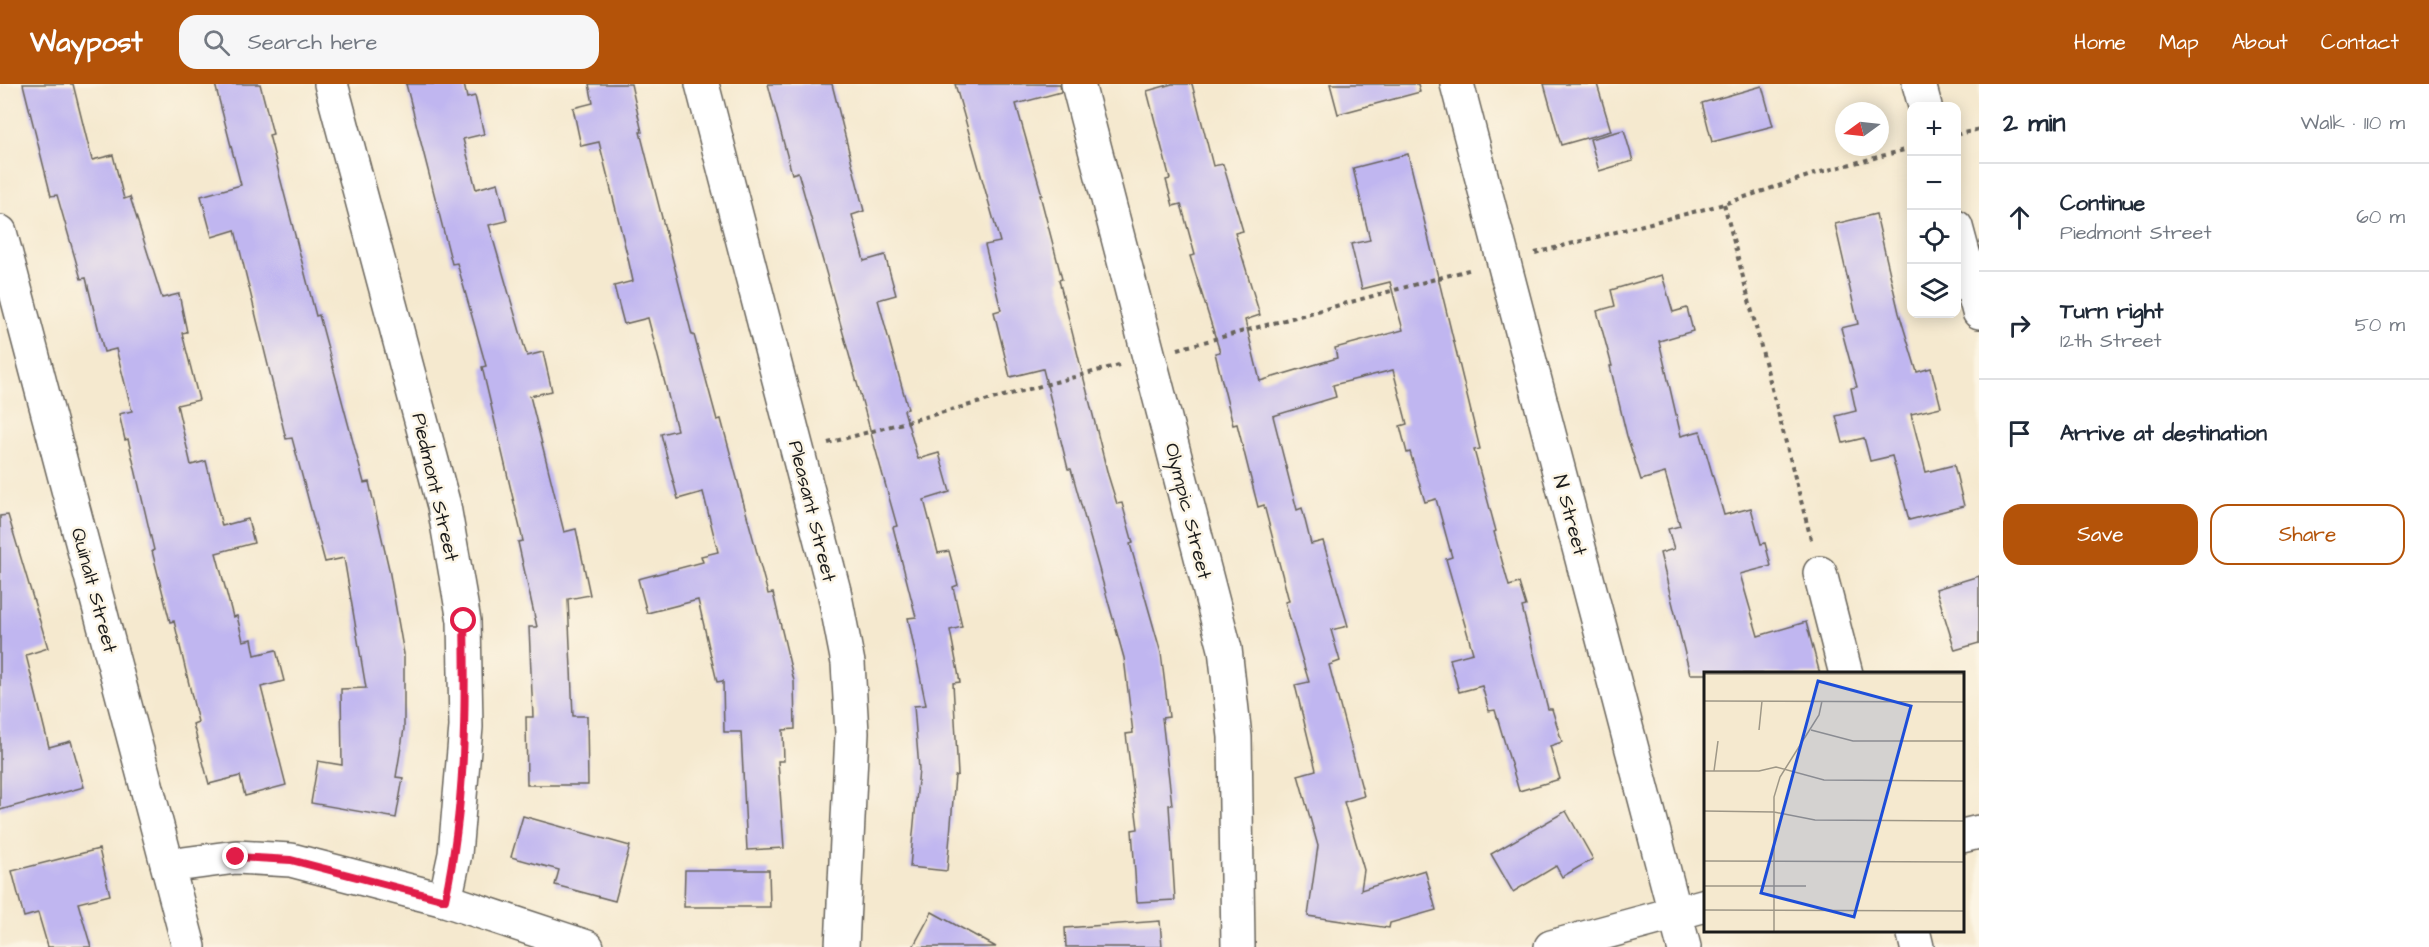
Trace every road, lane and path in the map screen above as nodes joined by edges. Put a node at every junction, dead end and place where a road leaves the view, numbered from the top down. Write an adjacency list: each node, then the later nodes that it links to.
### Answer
1 (332, 84): 20 (street, Piedmont Street)
2 (702, 84): 26 (street, Pleasant Street)
3 (1078, 84): 27 (street, Olympic Street)
4 (1457, 84): 13 (street, N Street)
5 (1919, 84): 6 (street)
6 (1924, 102)
7 (1979, 129): 8 (path)
8 (1961, 134)
9 (1907, 149): 10 (path)
10 (1724, 204): 13 (path); 15 (path)
11 (0, 232): 19 (street, Quinalt Street)
12 (1961, 245): 14 (street)
13 (1504, 261): 22 (street, N Street)
14 (1979, 312)
15 (1820, 573): 16 (street)
16 (1845, 672)
17 (1979, 832): 18 (street)
18 (1964, 836)
19 (168, 866): 20 (street); 24 (street, Quinalt Street)
20 (445, 900): 25 (street)
21 (1704, 906): 22 (street)
22 (1675, 913): 28 (street); 29 (street, N Street)
23 (1913, 932): 30 (street)
24 (189, 947)
25 (587, 947)
26 (842, 947)
27 (1238, 947)
28 (1551, 947)
29 (1684, 947)
30 (1917, 947)

